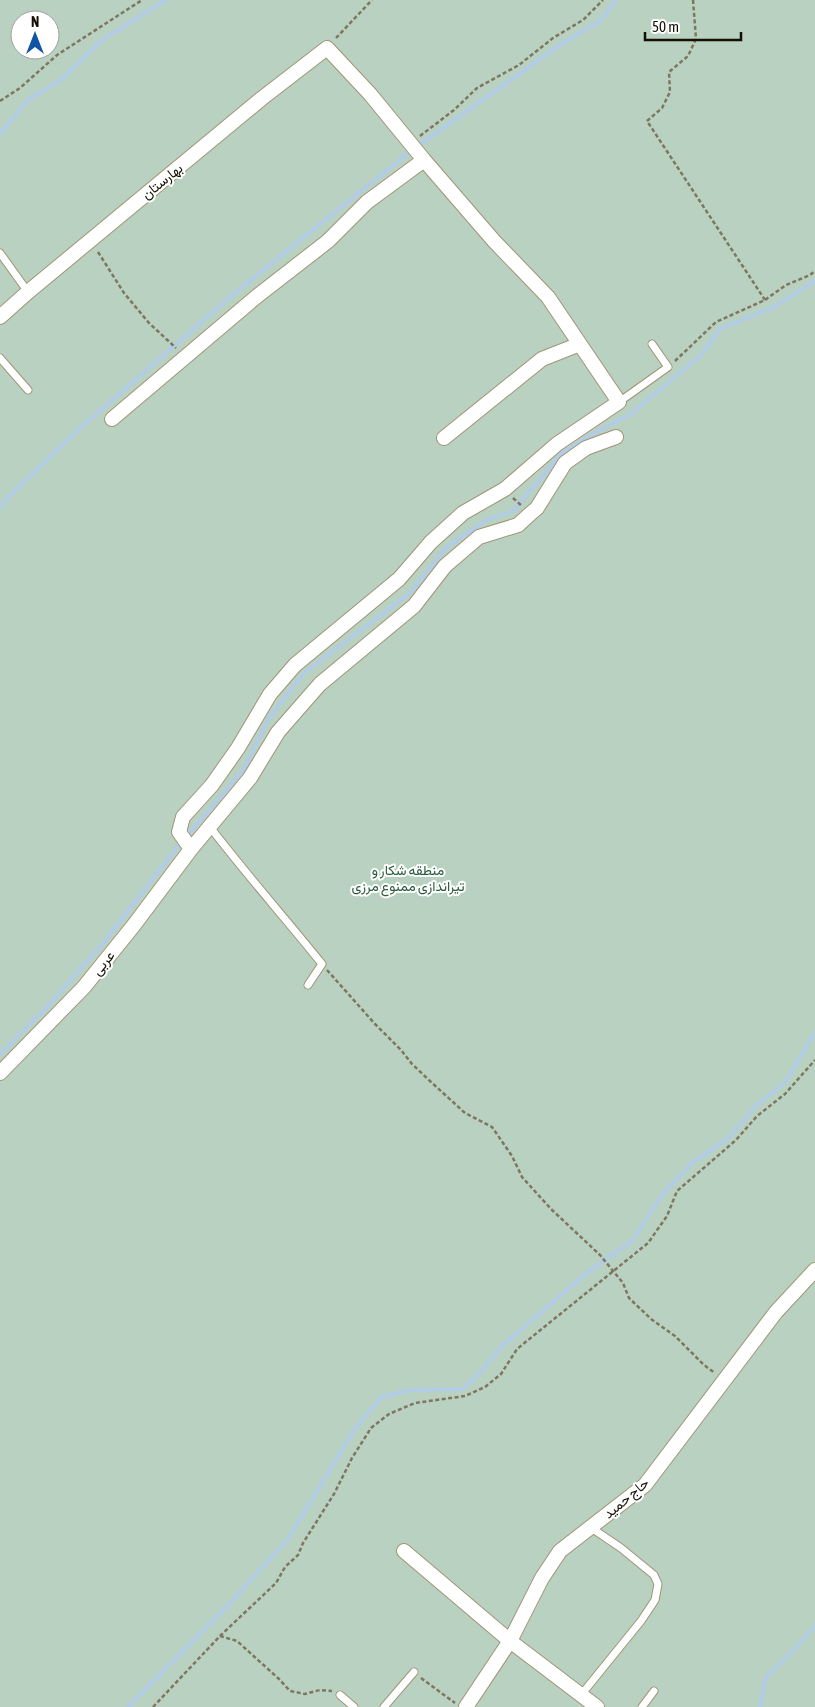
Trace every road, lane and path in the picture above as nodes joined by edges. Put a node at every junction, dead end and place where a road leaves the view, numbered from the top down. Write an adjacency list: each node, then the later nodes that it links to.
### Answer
1 (142, 0): 6 (path)
2 (372, 0): 5 (path)
3 (603, 0): 7 (path)
4 (693, 0): 13 (path)
5 (327, 48): 7 (street); 9 (street, بهارستان)
6 (0, 101)
7 (406, 138): 8 (street)
8 (422, 157): 15 (street); 22 (street)
9 (90, 240): 12 (street, بهارستان); 17 (path)
10 (0, 253): 12 (lane)
11 (815, 271): 13 (path)
12 (28, 292): 14 (street, بهارستان)
13 (765, 300): 19 (path)
14 (0, 317)
15 (580, 344): 21 (street); 24 (street)
16 (652, 344): 19 (lane)
17 (179, 351)
18 (0, 358): 20 (lane)
19 (668, 367): 21 (lane)
20 (28, 390)
21 (619, 402): 28 (street)
22 (112, 419)
23 (616, 437): 27 (street)
24 (444, 438)
25 (513, 497): 26 (path)
26 (525, 510)
27 (210, 827): 28 (street); 29 (lane)
28 (186, 842): 32 (street, عربی)
29 (322, 964): 30 (lane); 33 (path)
30 (308, 985)
31 (815, 1060): 33 (path)
32 (0, 1073)
33 (613, 1270): 35 (path); 38 (path)
34 (815, 1270): 35 (street, حاج حمید)
35 (725, 1379): 36 (street, حاج حمید)
36 (590, 1528): 39 (street, حاج حمید); 43 (lane)
37 (404, 1550): 39 (street)
38 (220, 1636): 42 (path); 44 (path)
39 (510, 1641): 43 (street); 48 (street, حاج حمید)
40 (414, 1672): 46 (lane); 47 (path)
41 (654, 1691): 50 (lane)
42 (340, 1695): 45 (lane)
43 (581, 1695): 49 (street)
44 (153, 1707)
45 (354, 1707)
46 (384, 1707)
47 (460, 1707)
48 (466, 1707)
49 (597, 1707)
50 (642, 1707)

